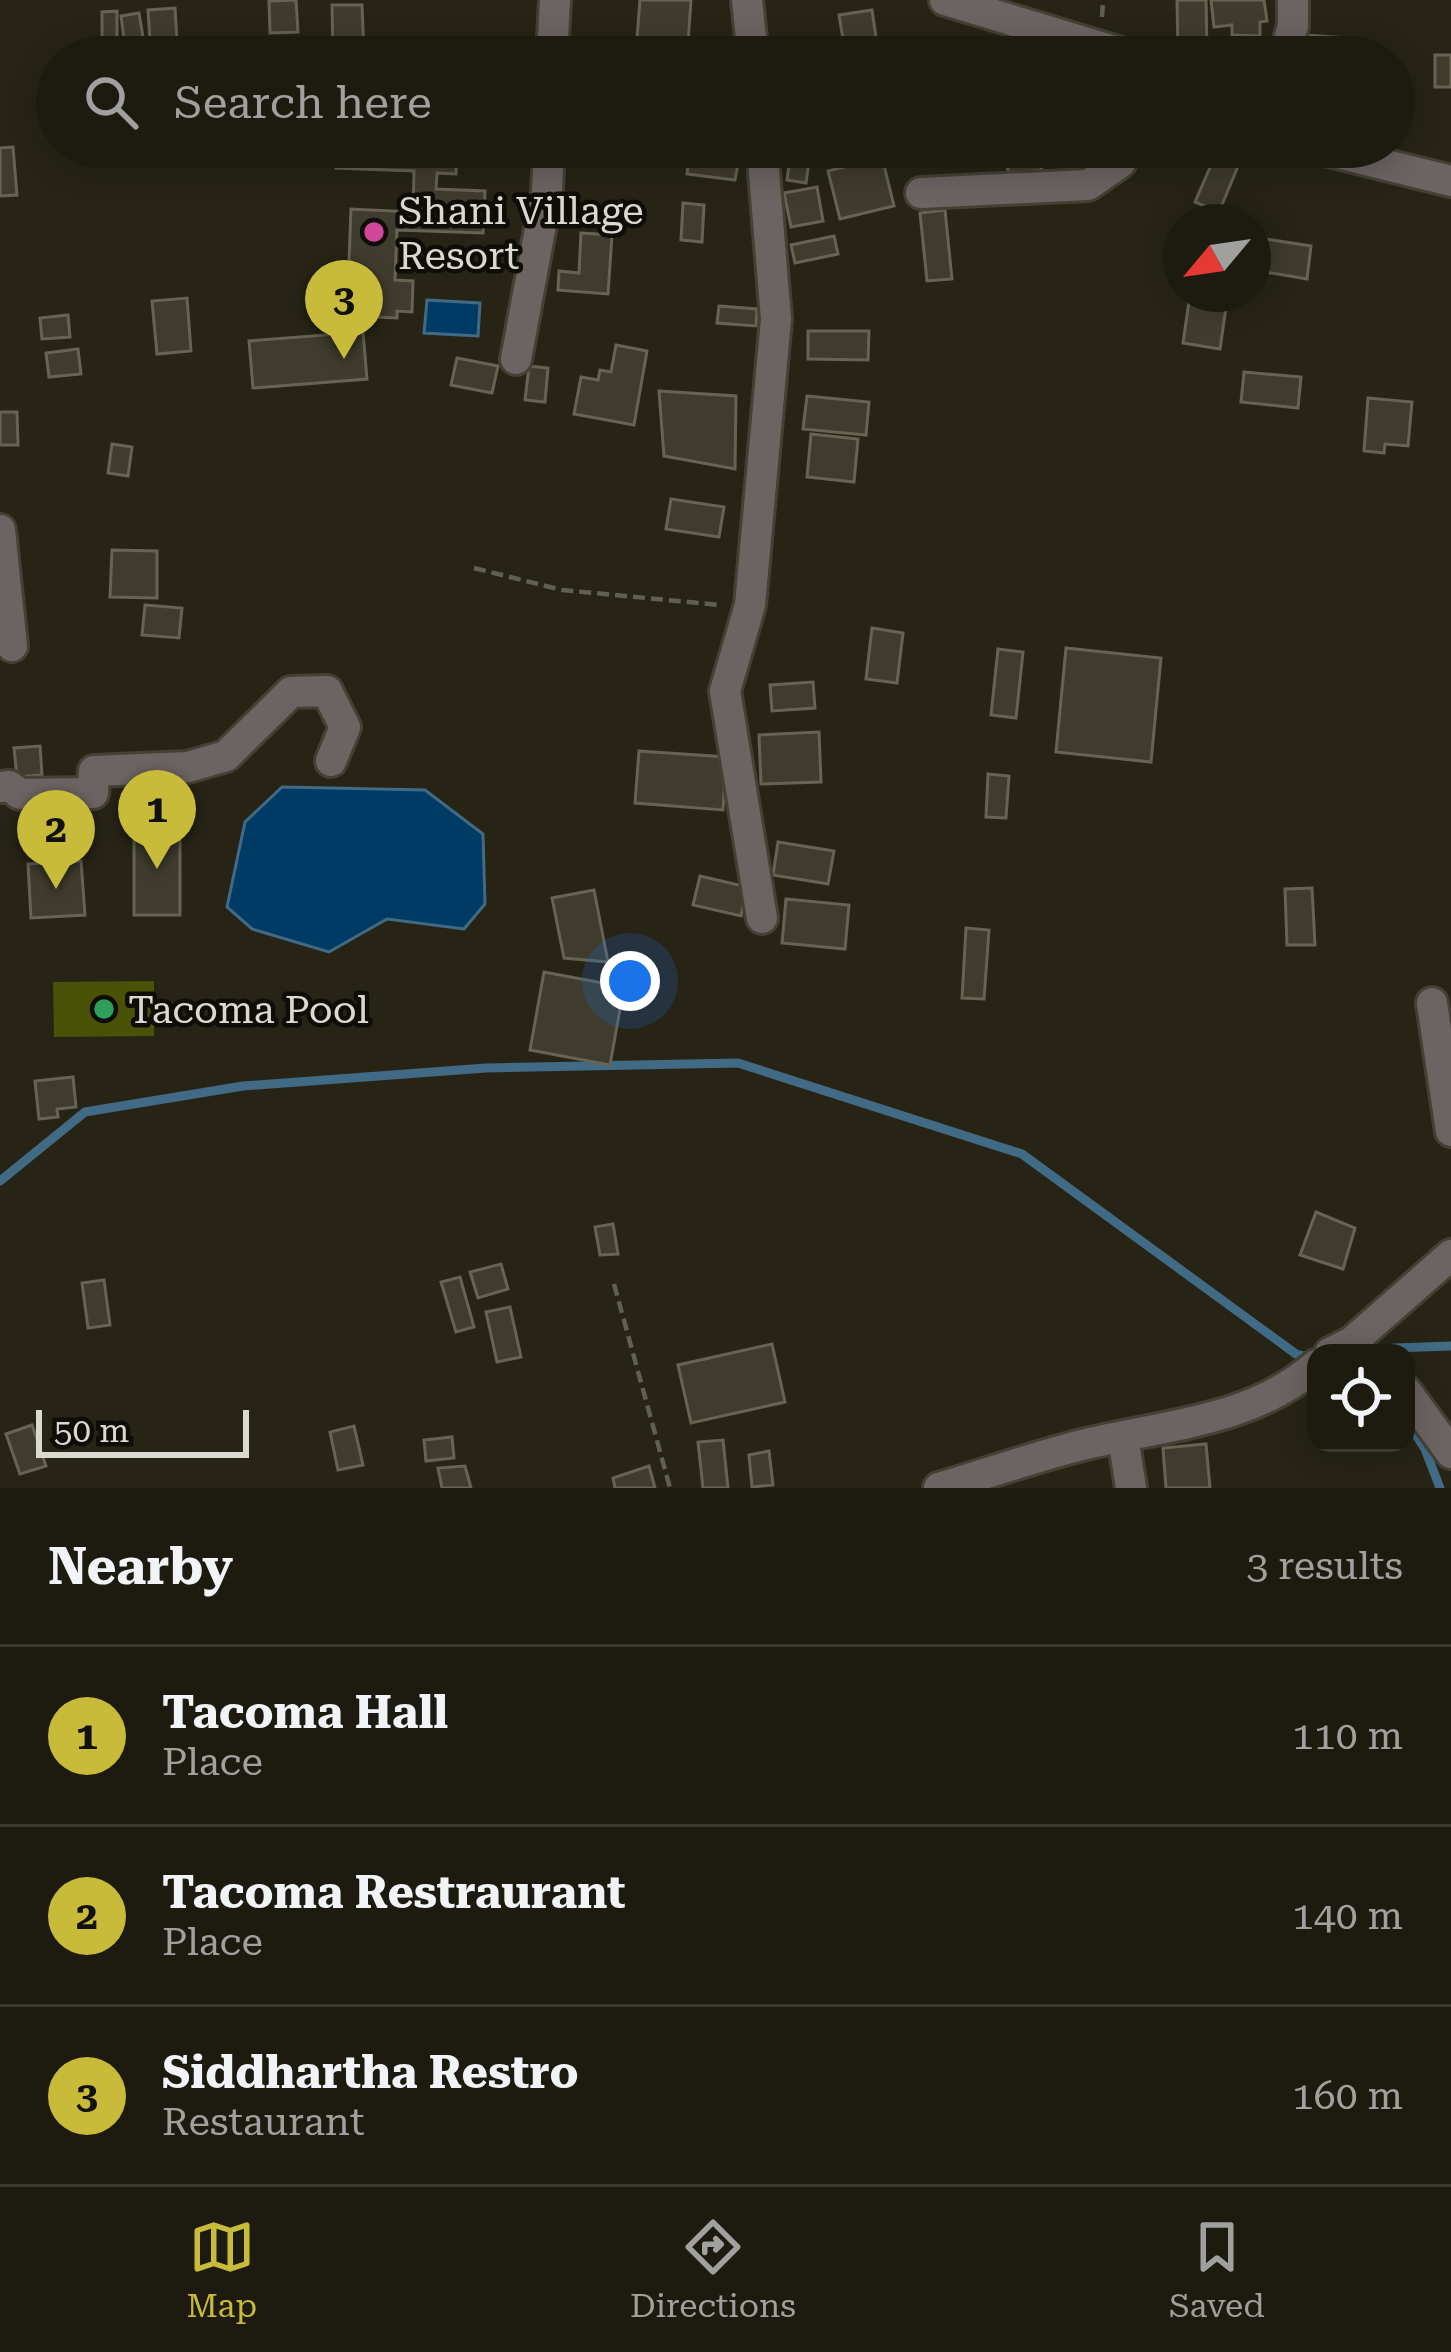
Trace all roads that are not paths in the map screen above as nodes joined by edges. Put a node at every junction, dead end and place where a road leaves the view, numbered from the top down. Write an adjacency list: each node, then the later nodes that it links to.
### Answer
1 (555, 0): 5 (street)
2 (748, 0): 6 (street)
3 (945, 0): 7 (street)
4 (1294, 0): 8 (street)
5 (553, 36)
6 (751, 36)
7 (1064, 36)
8 (1290, 36)
9 (548, 168): 15 (street)
10 (764, 168): 20 (street)
11 (1113, 168): 14 (street)
12 (1398, 168): 13 (street)
13 (1451, 181)
14 (921, 193)
15 (516, 359)
16 (0, 530): 17 (street)
17 (12, 646)
18 (331, 760): 19 (street)
19 (0, 787)
20 (762, 918)
21 (1432, 1003): 22 (street)
22 (1451, 1131)
23 (1451, 1256): 24 (street)
24 (1354, 1344)
25 (1307, 1373): 27 (street)
26 (1415, 1403): 28 (street)
27 (1124, 1437): 29 (street); 30 (street)
28 (1451, 1453)
29 (939, 1488)
30 (1131, 1488)

